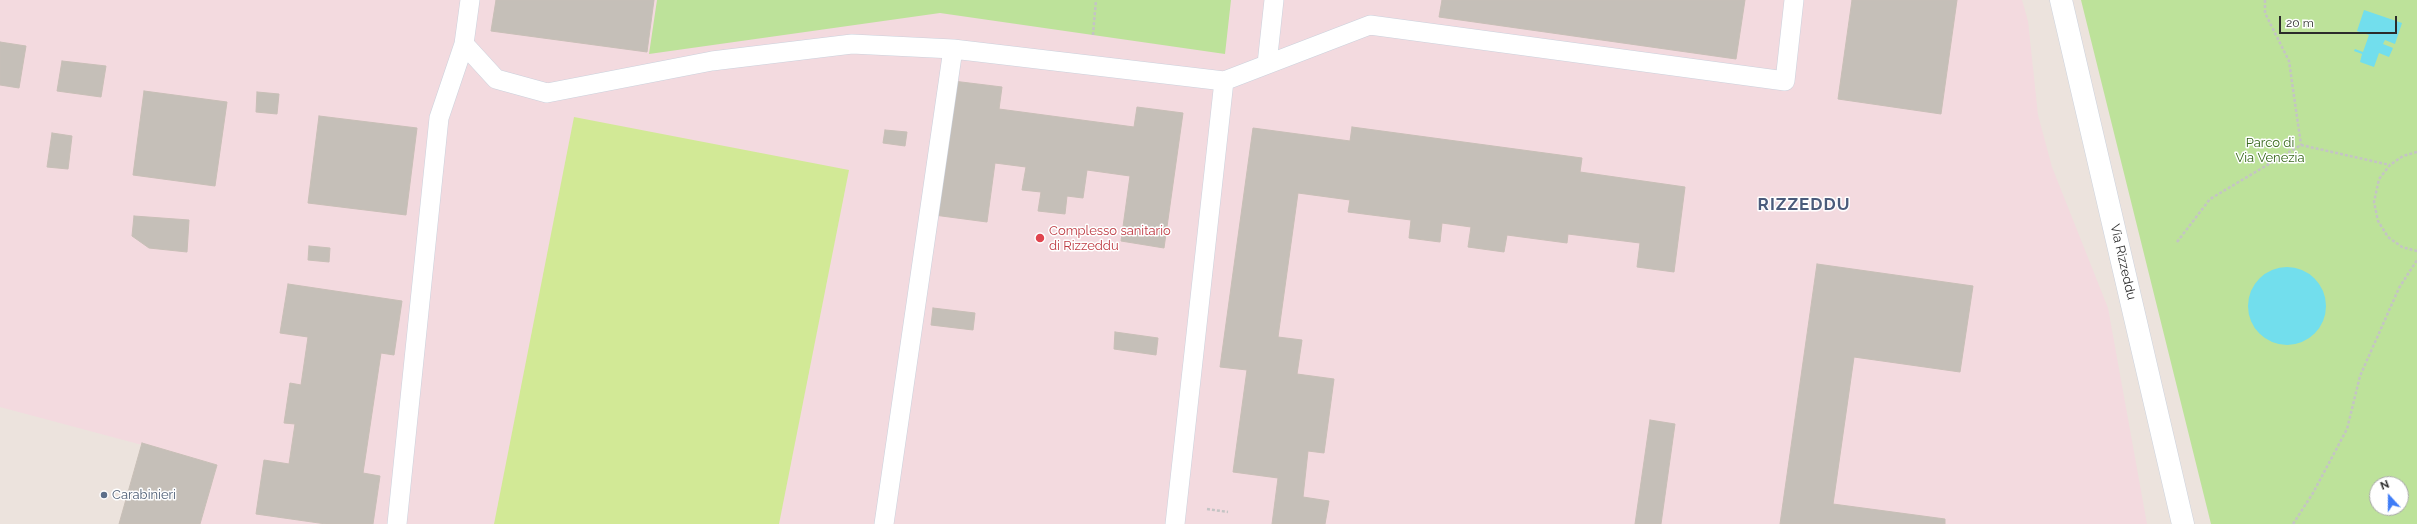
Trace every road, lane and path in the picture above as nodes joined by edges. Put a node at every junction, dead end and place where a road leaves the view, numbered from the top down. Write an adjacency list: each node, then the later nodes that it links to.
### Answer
1 (470, 0): 6 (lane)
2 (1274, 0): 8 (lane)
3 (1794, 0): 8 (lane)
4 (2062, 0): 19 (street, Via Rizzeddu)
5 (2265, 0): 10 (path)
6 (464, 44): 7 (lane); 16 (lane)
7 (953, 49): 9 (lane); 17 (lane)
8 (1267, 64): 9 (lane)
9 (1224, 81): 18 (lane)
10 (2301, 145): 12 (path); 13 (path)
11 (2417, 152): 12 (path)
12 (2390, 165): 14 (path)
13 (2177, 242)
14 (2417, 251)
15 (2417, 260): 20 (path)
16 (397, 524)
17 (884, 524)
18 (1175, 524)
19 (2182, 524)
20 (2293, 524)

